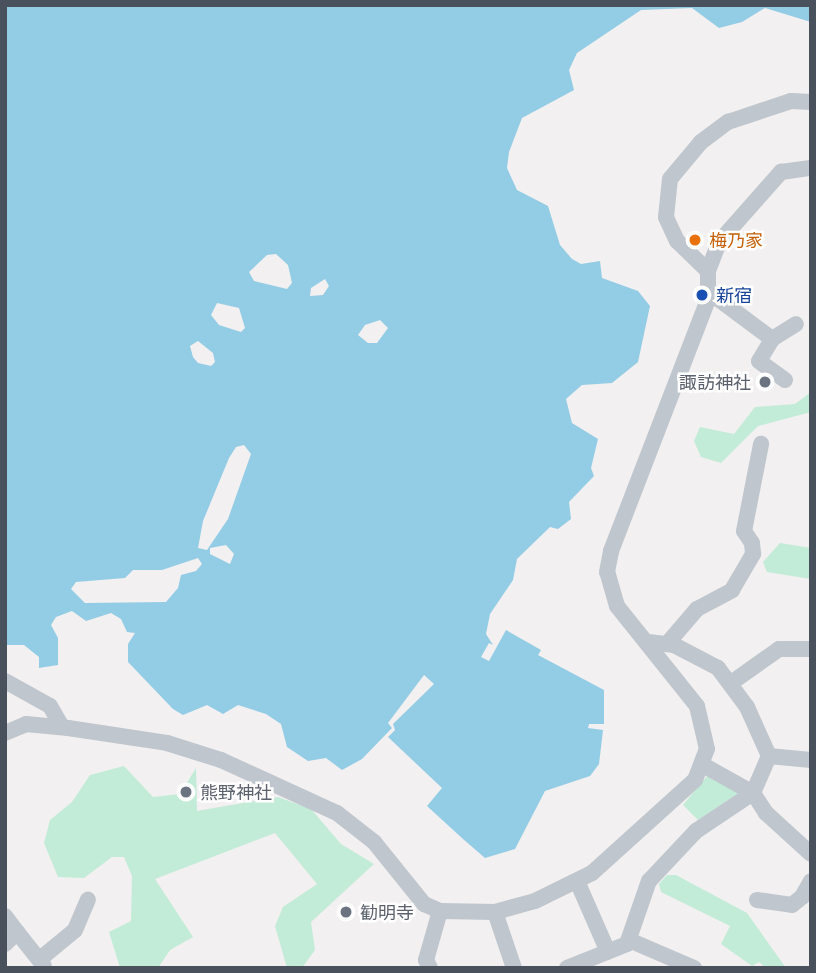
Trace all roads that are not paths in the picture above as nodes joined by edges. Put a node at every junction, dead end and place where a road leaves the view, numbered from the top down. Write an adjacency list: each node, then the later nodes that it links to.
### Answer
1 (811, 102): 3 (street)
2 (811, 168): 3 (street)
3 (708, 271): 4 (street)
4 (709, 292): 6 (street); 9 (street)
5 (796, 324): 6 (street)
6 (772, 339): 7 (street)
7 (785, 380)
8 (761, 444): 10 (street)
9 (648, 642): 10 (street); 18 (street)
10 (667, 644): 13 (street)
11 (811, 649): 13 (street)
12 (5, 681): 14 (street)
13 (731, 683): 16 (street)
14 (62, 727): 15 (street); 25 (street)
15 (5, 733)
16 (769, 756): 17 (street); 19 (street)
17 (811, 760)
18 (704, 765): 19 (street); 21 (street)
19 (753, 793): 20 (street); 29 (street)
20 (811, 854)
21 (577, 881): 26 (street); 31 (street)
22 (811, 881): 24 (street)
23 (88, 900): 32 (street)
24 (757, 900)
25 (440, 911): 26 (street); 34 (street)
26 (495, 912): 35 (street)
27 (5, 916): 28 (street)
28 (17, 932): 30 (street); 32 (street)
29 (629, 940): 31 (street); 36 (street)
30 (5, 944)
31 (608, 951): 33 (street)
32 (43, 963)
33 (576, 966)
34 (430, 968)
35 (514, 968)
36 (694, 968)

